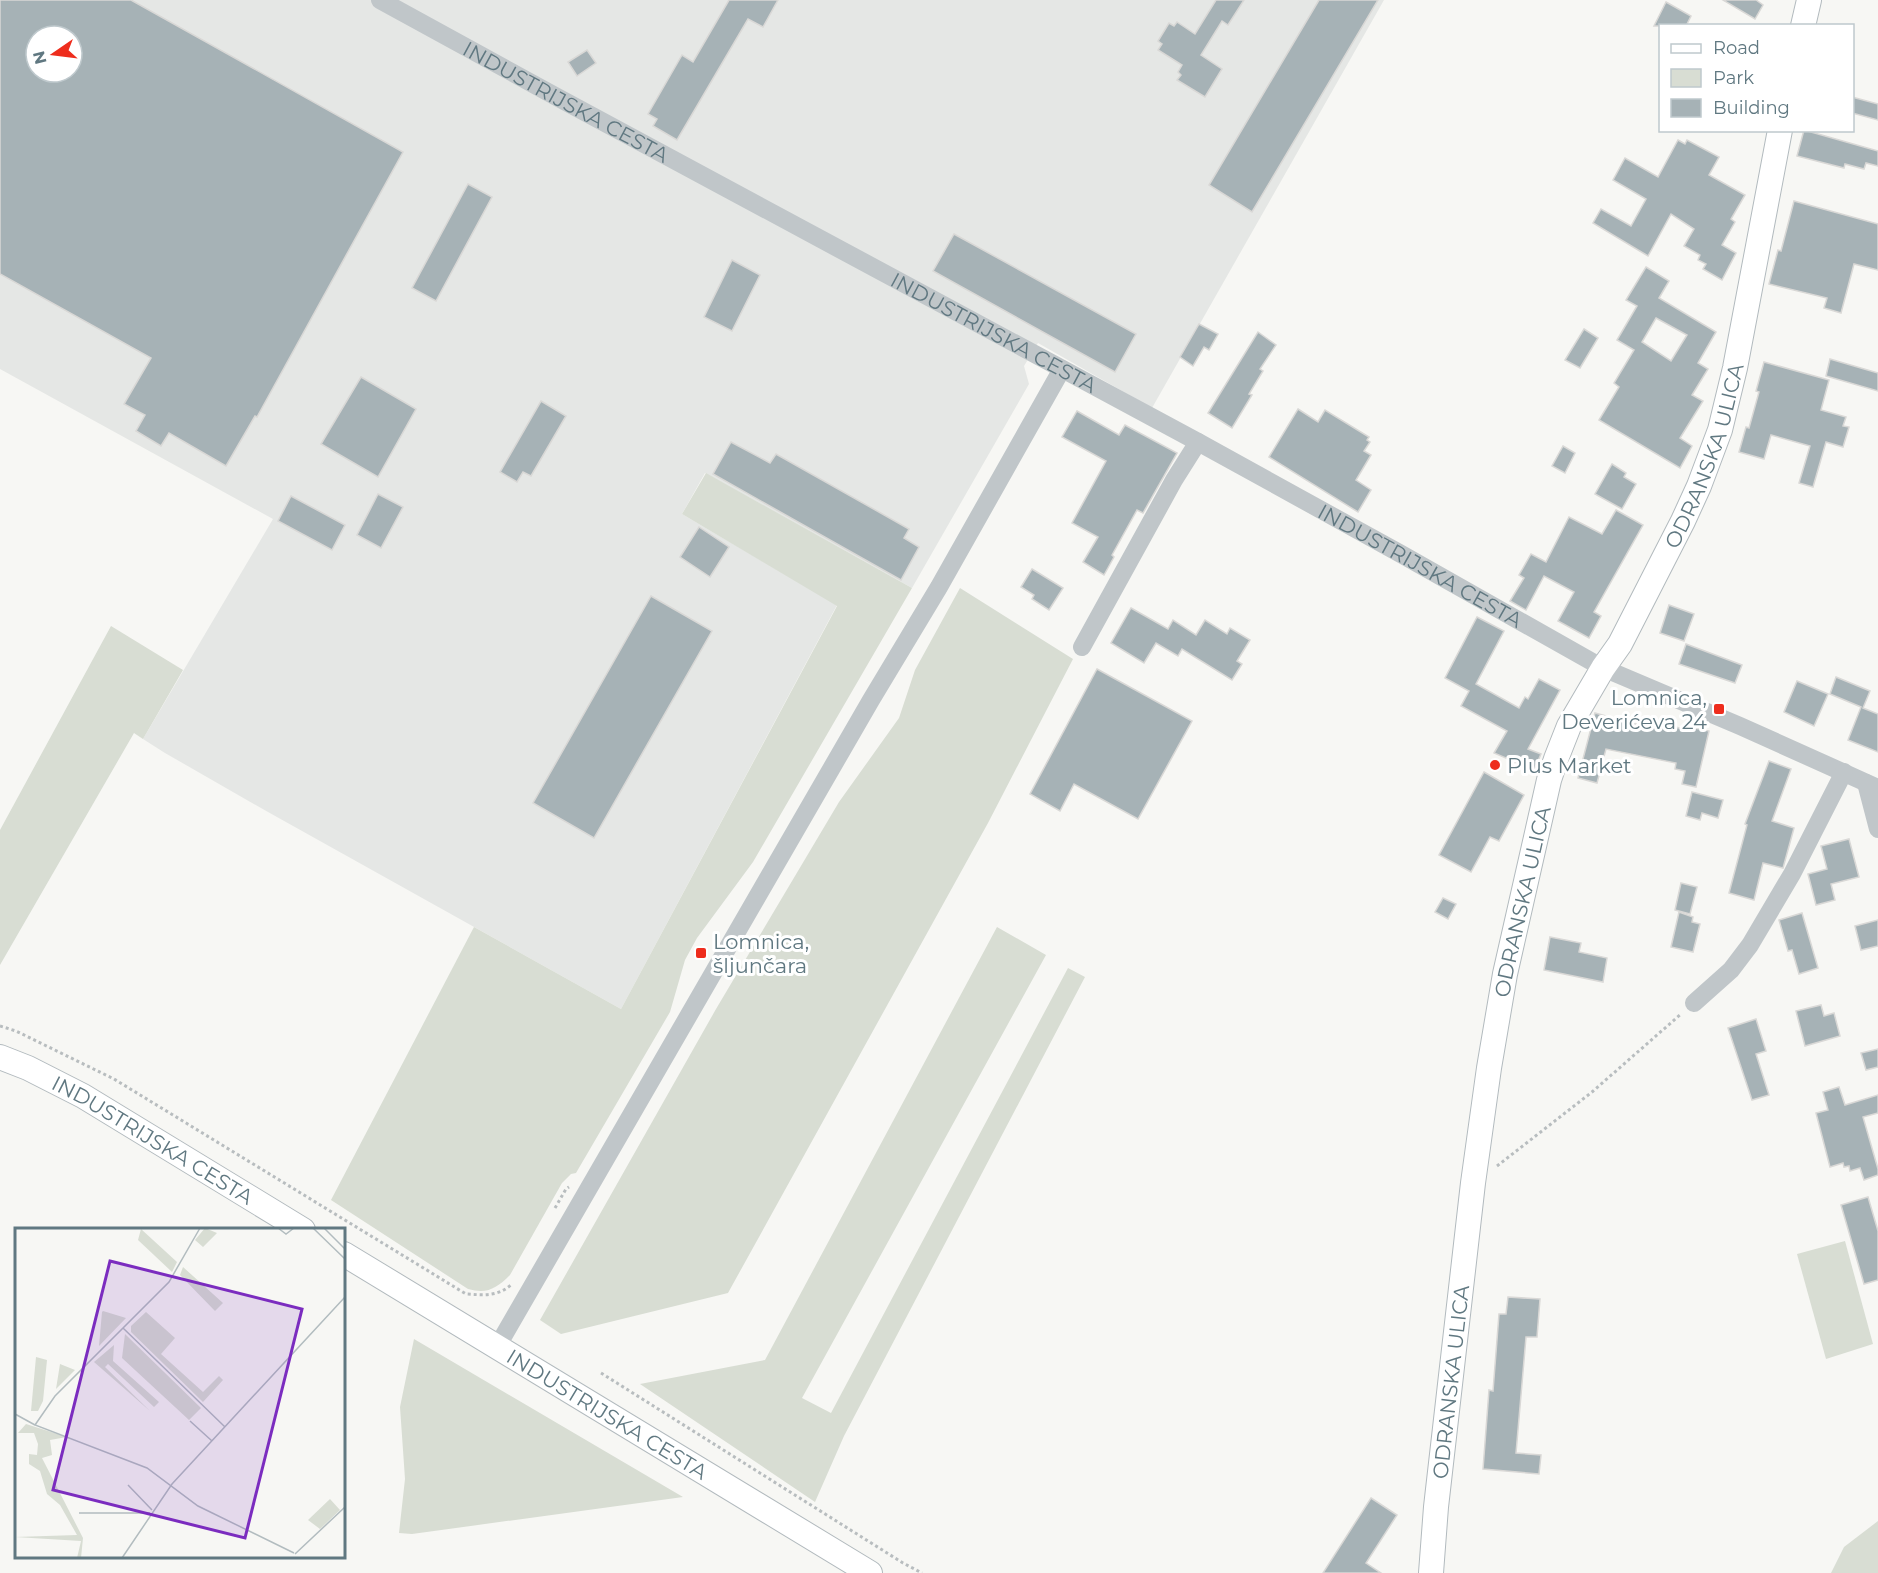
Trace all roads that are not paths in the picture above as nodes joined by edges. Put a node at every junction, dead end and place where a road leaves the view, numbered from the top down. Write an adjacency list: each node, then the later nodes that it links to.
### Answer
1 (380, 0): 5 (street, INDUSTRIJSKA CESTA)
2 (1809, 0): 3 (main road)
3 (1803, 24)
4 (1780, 132): 8 (main road, ODRANSKA ULICA)
5 (1062, 369): 6 (street, INDUSTRIJSKA CESTA); 16 (street)
6 (1198, 442): 7 (street); 8 (street, INDUSTRIJSKA CESTA)
7 (1082, 647)
8 (1604, 668): 9 (street, INDUSTRIJSKA CESTA); 18 (main road, ODRANSKA ULICA)
9 (1844, 772): 10 (street, INDUSTRIJSKA CESTA); 12 (street)
10 (1872, 785): 11 (street)
11 (1878, 829)
12 (1694, 1002)
13 (0, 1057): 14 (main road, INDUSTRIJSKA CESTA)
14 (300, 1228)
15 (345, 1255): 16 (main road, INDUSTRIJSKA CESTA)
16 (497, 1347): 17 (main road, INDUSTRIJSKA CESTA)
17 (870, 1573)
18 (1431, 1573)

